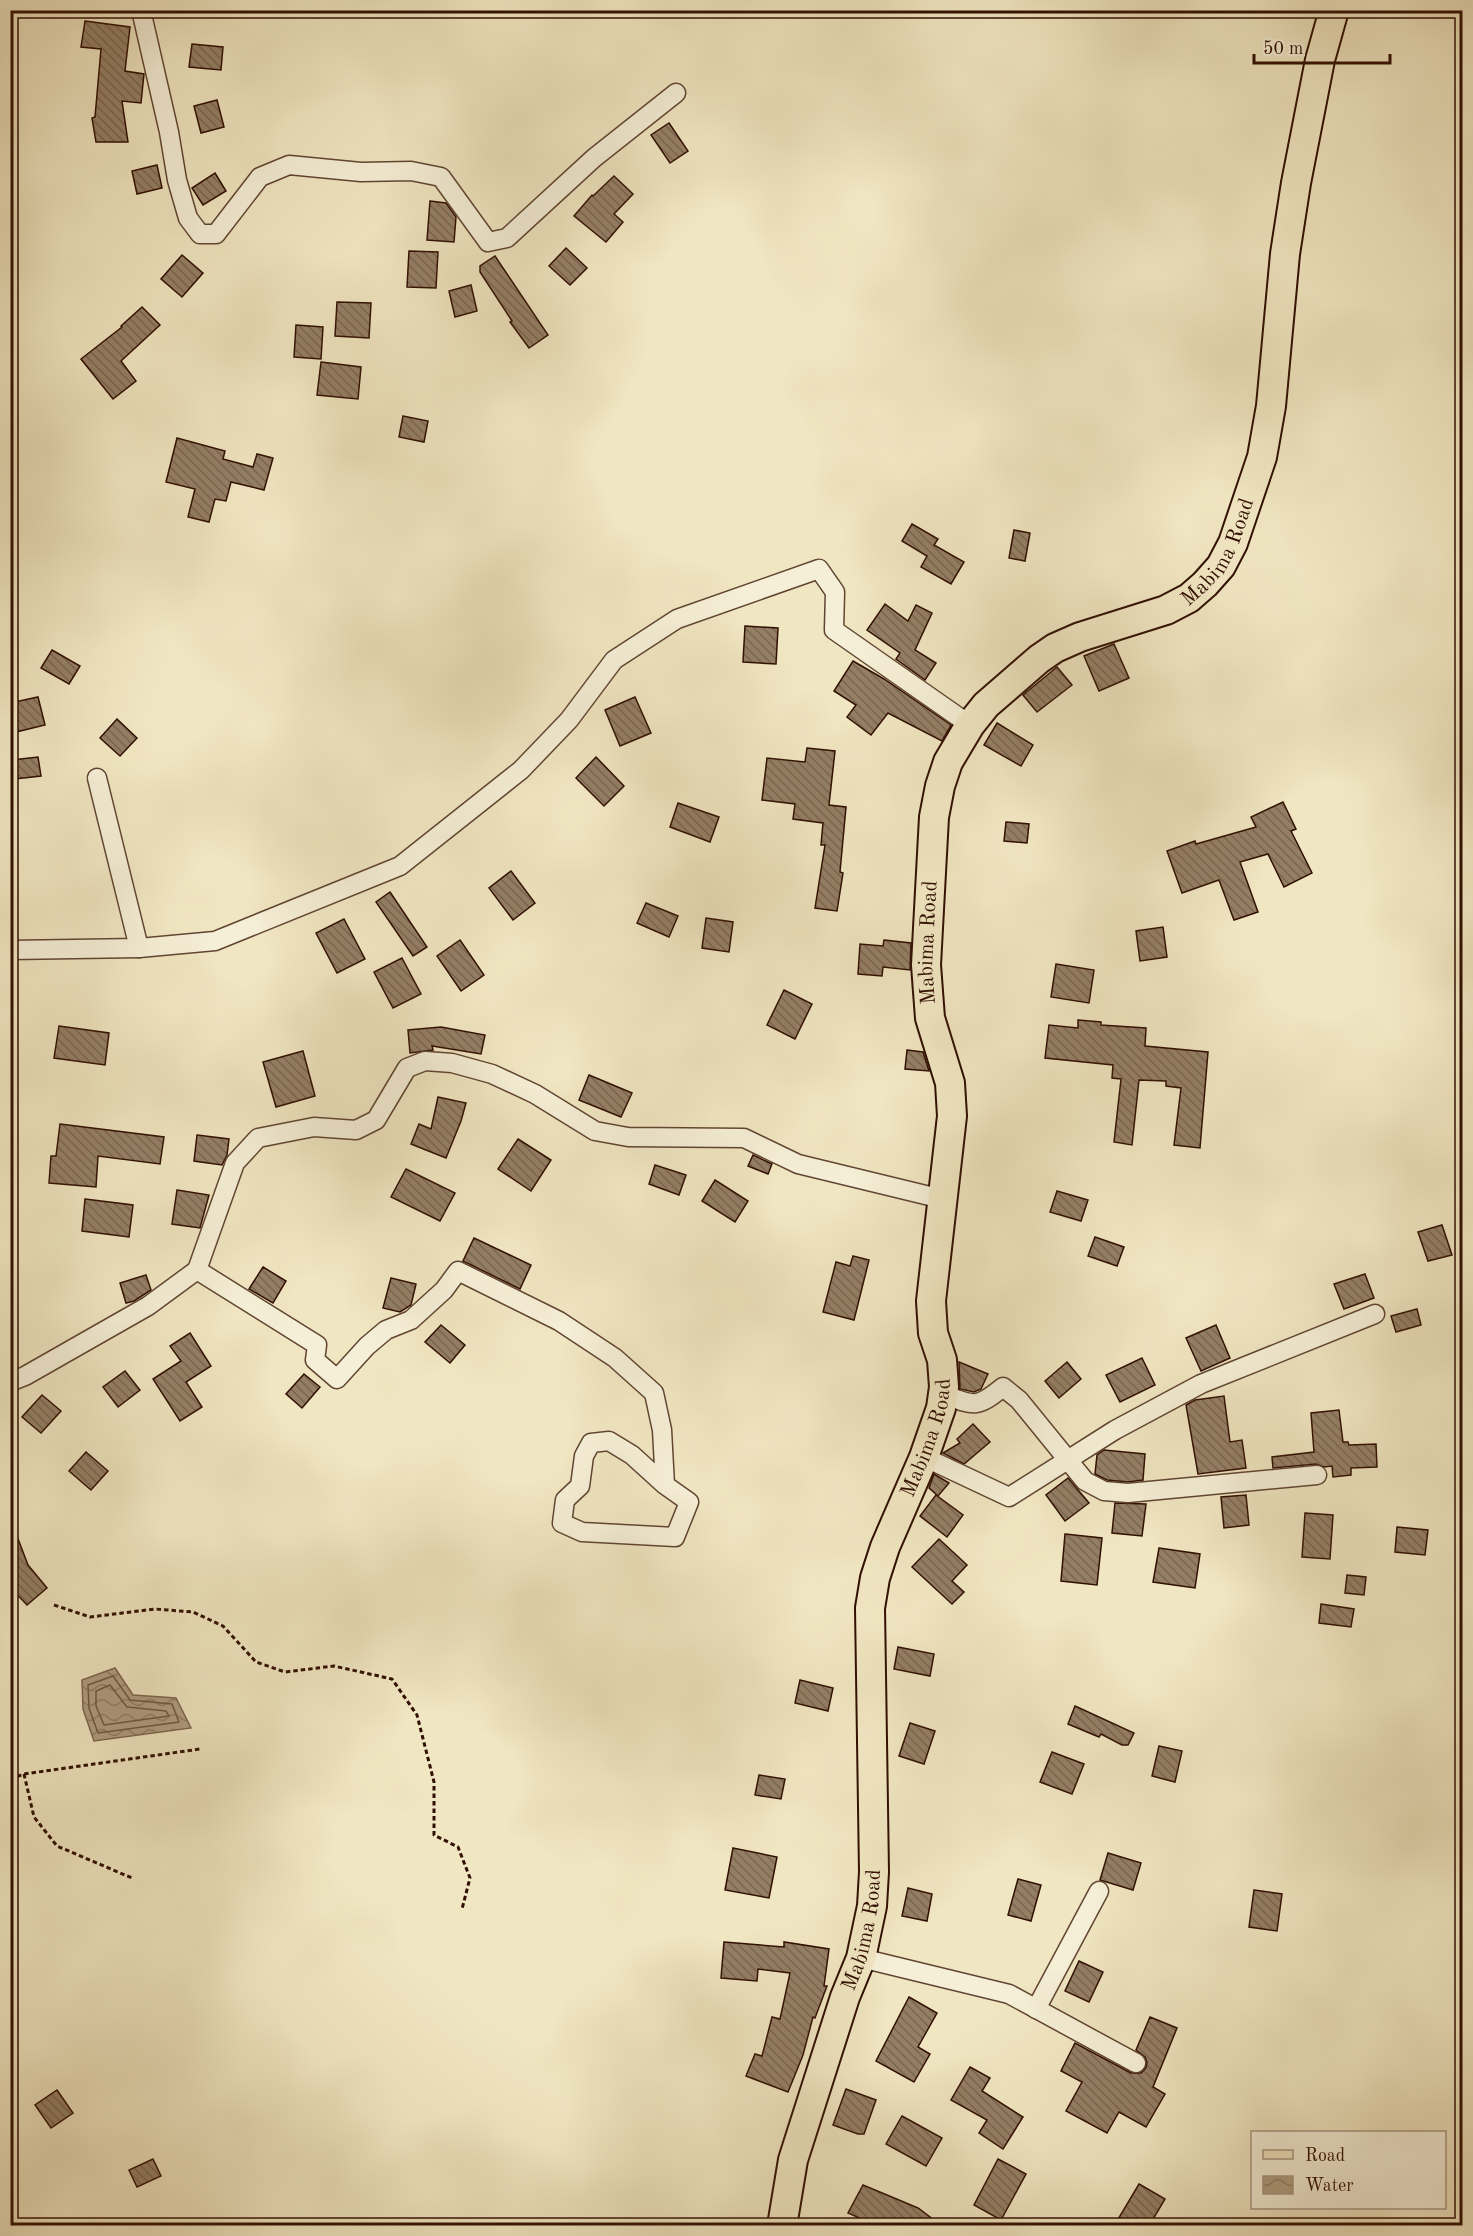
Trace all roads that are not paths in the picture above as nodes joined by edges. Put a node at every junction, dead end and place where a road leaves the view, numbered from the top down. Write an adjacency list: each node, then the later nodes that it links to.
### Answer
1 (141, 10): 3 (street)
2 (1334, 10): 4 (main road, Mabima Road)
3 (676, 93)
4 (970, 725): 6 (street); 8 (main road, Mabima Road)
5 (97, 778): 6 (street)
6 (139, 948): 7 (street)
7 (10, 950)
8 (942, 1199): 9 (street); 12 (main road, Mabima Road)
9 (197, 1270): 11 (street); 16 (street)
10 (1375, 1314): 14 (street)
11 (10, 1382)
12 (943, 1394): 13 (main road, Mabima Road); 14 (street)
13 (924, 1457): 14 (street); 18 (main road, Mabima Road)
14 (1068, 1460): 15 (street)
15 (1317, 1475)
16 (665, 1485): 16 (street)
17 (1099, 1891): 19 (street)
18 (861, 1958): 19 (street); 21 (main road, Mabima Road)
19 (1036, 2009): 20 (street)
20 (1136, 2063)
21 (782, 2226)

